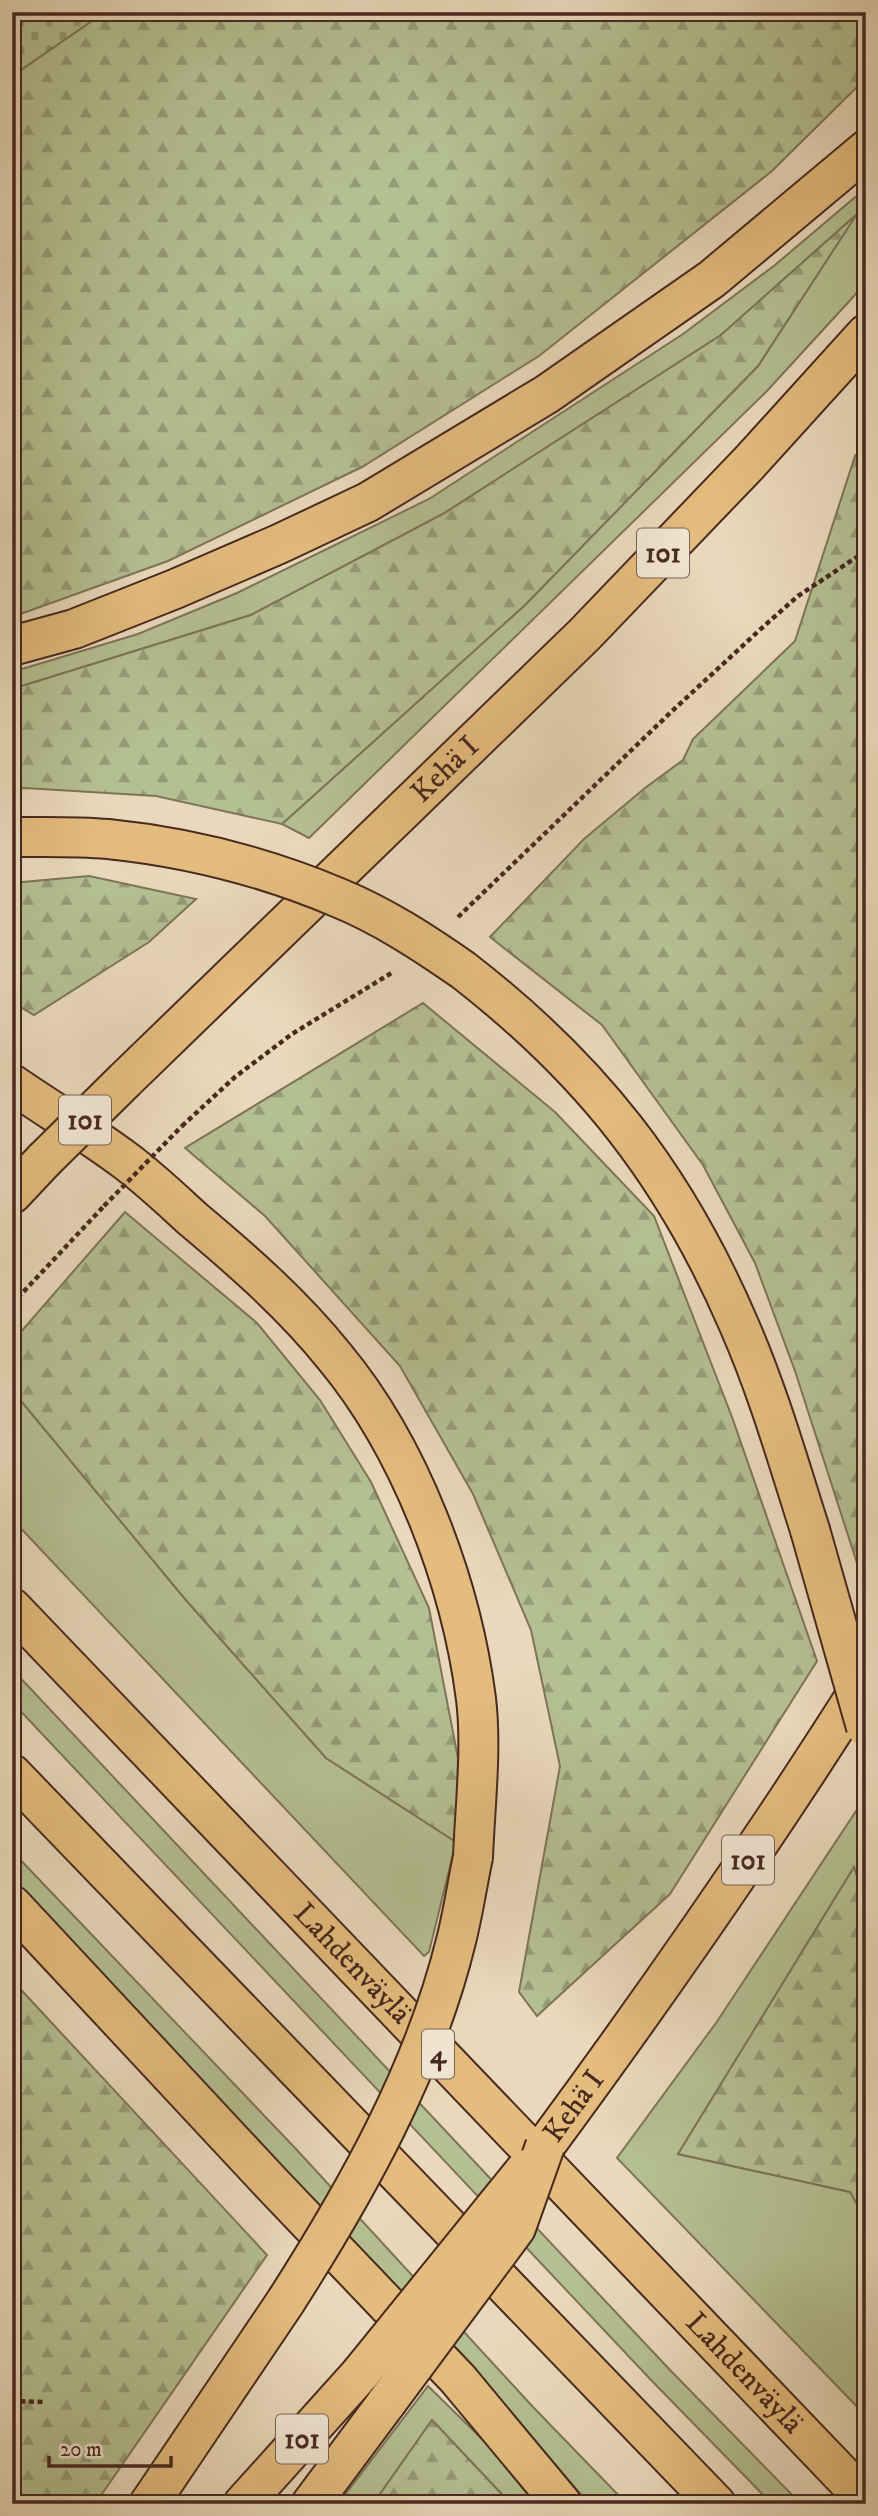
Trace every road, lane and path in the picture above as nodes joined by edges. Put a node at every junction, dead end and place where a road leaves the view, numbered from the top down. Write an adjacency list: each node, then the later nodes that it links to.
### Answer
1 (866, 150): 4 (highway)
2 (866, 334): 9 (highway, Kehä I / 101, bridge)
3 (866, 551): 6 (path)
4 (12, 646)
5 (12, 837): 13 (highway, bridge)
6 (452, 923)
7 (394, 971): 10 (path, bridge)
8 (12, 1084): 20 (highway, bridge)
9 (12, 1194)
10 (12, 1304)
11 (12, 1608): 19 (highway, Lahdenväylä / 4)
12 (866, 1679): 16 (highway, Kehä I / 101)
13 (866, 1727)
14 (12, 1774): 24 (highway)
15 (12, 1905): 23 (highway)
16 (545, 2146): 21 (highway, Kehä I / 101, bridge); 22 (highway, bridge)
17 (12, 2401): 18 (path)
18 (43, 2402)
19 (866, 2500)
20 (149, 2504)
21 (243, 2504)
22 (311, 2504)
23 (562, 2504)
24 (716, 2504)

